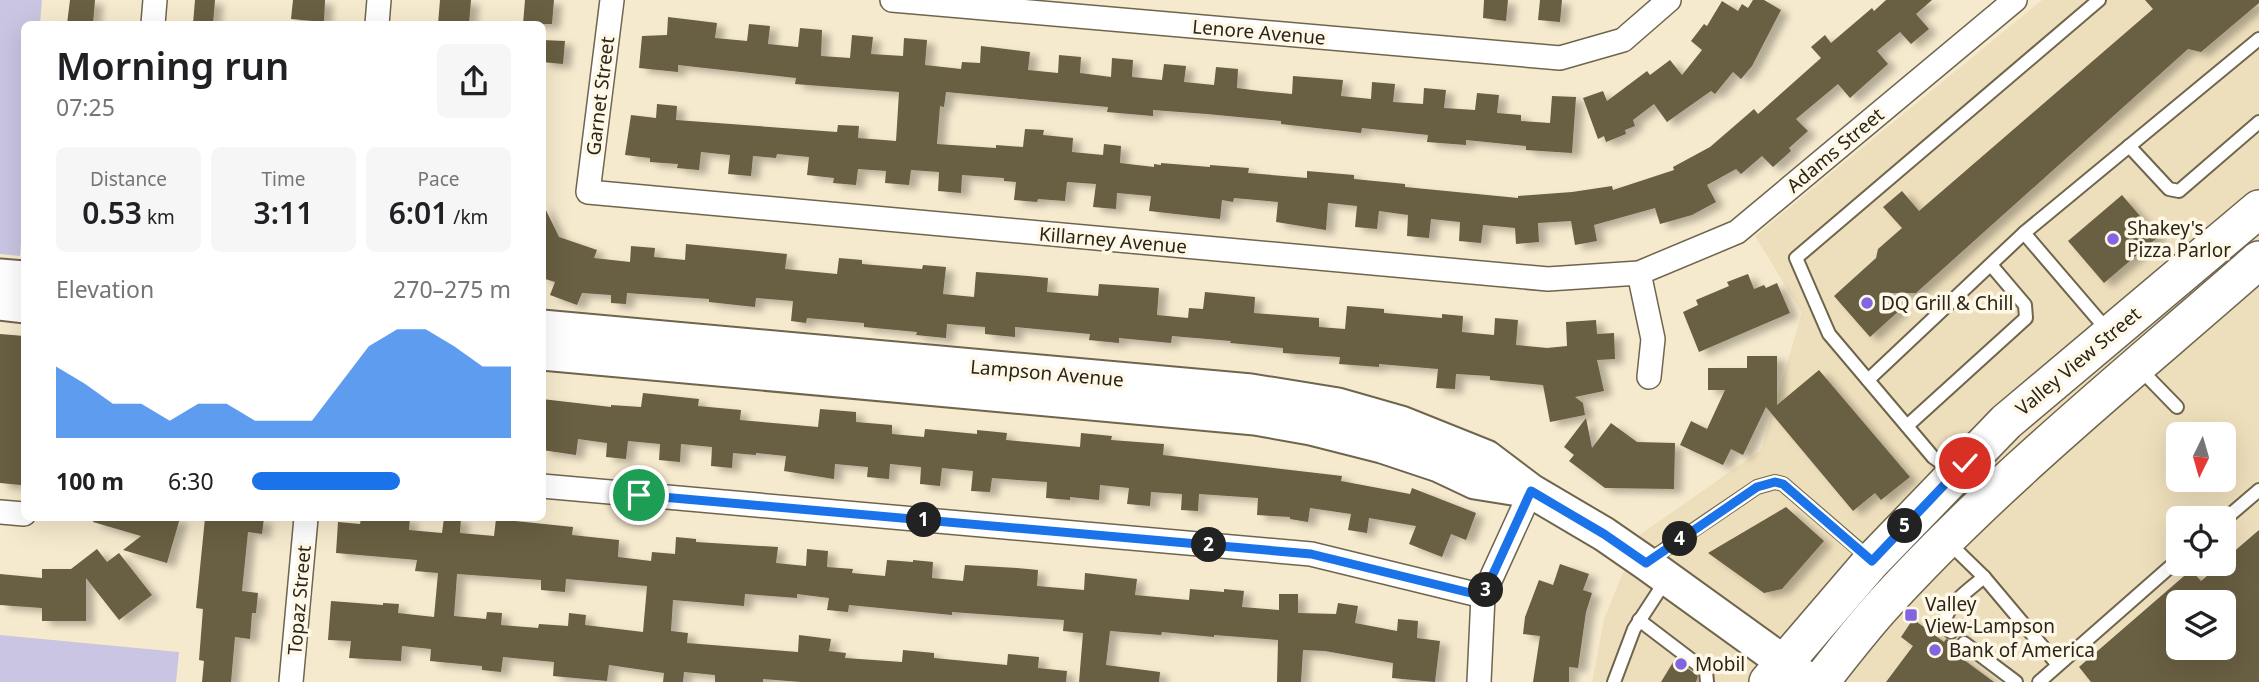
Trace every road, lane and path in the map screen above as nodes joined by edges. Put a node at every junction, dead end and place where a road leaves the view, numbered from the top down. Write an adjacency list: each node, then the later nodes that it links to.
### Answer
1 (155, 0): 8 (street)
2 (379, 0): 9 (street)
3 (612, 0): 13 (street, Garnet Street)
4 (892, 0): 5 (street, Lenore Avenue)
5 (1670, 0)
6 (2015, 0): 18 (street, Adams Street)
7 (2099, 0): 28 (lane)
8 (153, 21)
9 (377, 21)
10 (2259, 39): 12 (lane)
11 (2259, 122): 12 (lane)
12 (2129, 146): 15 (lane)
13 (588, 192): 18 (street, Killarney Avenue)
14 (2259, 209): 24 (main road, Valley View Street)
15 (2024, 233): 17 (lane); 24 (lane)
16 (2259, 260): 26 (main road)
17 (1991, 265): 28 (lane); 30 (lane)
18 (1639, 273): 27 (street)
19 (0, 276): 20 (main road)
20 (21, 278)
21 (0, 303): 22 (main road)
22 (21, 306)
23 (546, 327): 34 (main road, Lampson Avenue)
24 (2110, 333): 26 (main road); 31 (main road, Valley View Street)
25 (546, 353): 34 (main road, Lampson Avenue)
26 (2138, 366): 29 (lane); 39 (main road)
27 (1649, 377)
28 (1868, 380): 30 (lane)
29 (2177, 407)
30 (1907, 426): 31 (lane)
31 (1955, 473): 40 (main road, Valley View Street)
32 (546, 486): 44 (street)
33 (2259, 490): 35 (lane)
34 (1531, 491): 42 (main road, Lampson Avenue); 44 (street)
35 (2236, 510)
36 (0, 512): 37 (street)
37 (21, 514)
38 (306, 521): 51 (street, Topaz Street)
39 (1947, 541): 43 (lane); 55 (main road)
40 (1872, 561): 42 (lane); 49 (main road, Valley View Street)
41 (2166, 569): 48 (lane)
42 (1656, 570): 45 (lane); 49 (main road, Lampson Avenue)
43 (1984, 577): 46 (lane); 48 (lane)
44 (1483, 596): 52 (street)
45 (1639, 620): 53 (lane); 54 (lane)
46 (1951, 632)
47 (1964, 643): 56 (lane)
48 (2058, 665): 50 (lane)
49 (1788, 676)
50 (2042, 681)
51 (291, 682)
52 (1479, 682)
53 (1614, 682)
54 (1707, 682)
55 (1820, 682)
56 (2016, 682)

